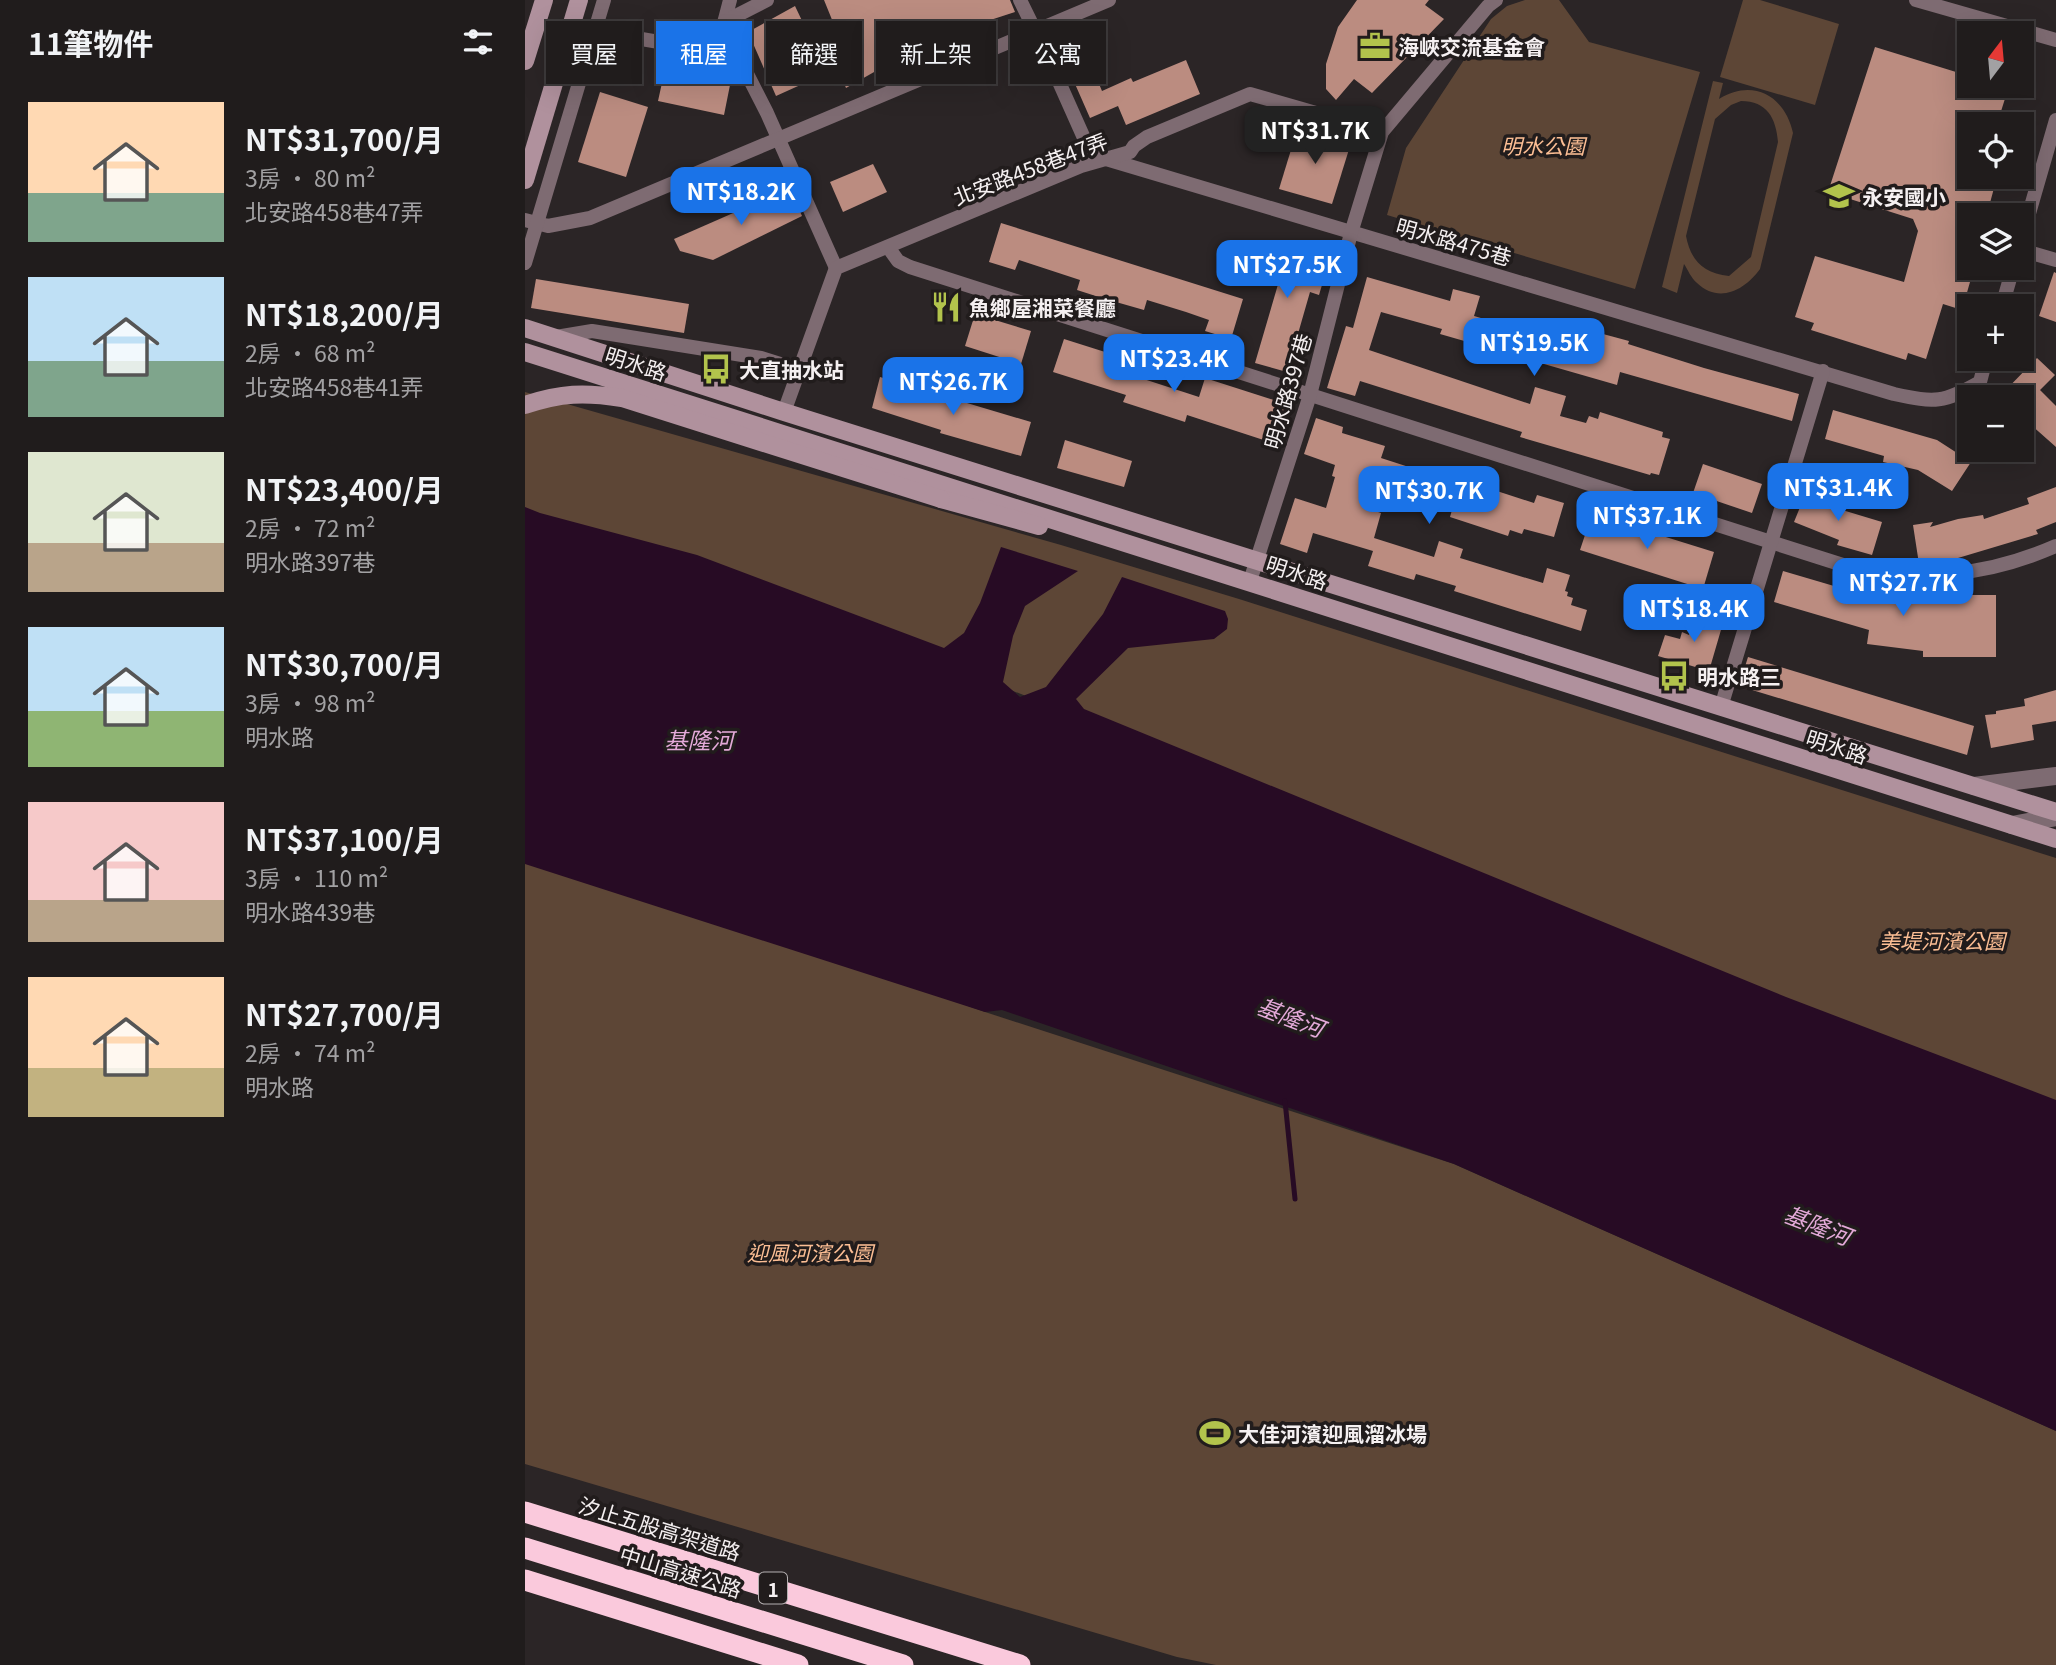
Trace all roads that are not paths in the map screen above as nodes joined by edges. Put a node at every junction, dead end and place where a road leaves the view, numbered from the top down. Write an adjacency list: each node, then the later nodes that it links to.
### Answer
1 (544, 0): 17 (main road)
2 (579, 0): 25 (main road)
3 (604, 0): 10 (street)
4 (730, 0): 11 (street)
5 (767, 0): 12 (street)
6 (1020, 0): 13 (street, 明水路475巷)
7 (1108, 0): 14 (street)
8 (1496, 0): 22 (street)
9 (1916, 0): 16 (street)
10 (597, 21)
11 (724, 21)
12 (726, 21)
13 (1030, 21)
14 (1056, 21)
15 (1010, 40): 23 (street)
16 (2056, 40)
17 (525, 61)
18 (577, 84): 27 (street)
19 (752, 84): 23 (street)
20 (1059, 84): 24 (street, 明水路475巷)
21 (2056, 120): 26 (street)
22 (1382, 132): 24 (street, 北安路458巷47弄); 28 (street, 明水路397巷)
23 (778, 140): 27 (street); 33 (street)
24 (1106, 159): 28 (street, 明水路475巷); 29 (street, 北安路458巷47弄)
25 (525, 180)
26 (2032, 203)
27 (531, 222): 32 (street)
28 (1352, 233): 39 (street, 明水路475巷); 40 (street, 明水路397巷)
29 (888, 247): 33 (street, 北安路458巷47弄); 40 (street)
30 (2034, 254): 31 (street)
31 (2056, 260)
32 (525, 263)
33 (836, 268): 37 (street)
34 (525, 328): 35 (main road, 明水路)
35 (556, 337): 37 (street); 42 (main road, 明水路)
36 (525, 352): 46 (main road, 明水路)
37 (799, 370): 42 (street)
38 (1983, 371): 39 (street, 明水路475巷)
39 (1823, 372): 43 (street)
40 (1310, 395): 43 (street); 45 (street, 明水路397巷)
41 (525, 405): 47 (main road, bridge)
42 (784, 412): 45 (main road, 明水路)
43 (1771, 542): 44 (street); 48 (street)
44 (2056, 546)
45 (1257, 559): 46 (street, 明水路397巷); 48 (main road, 明水路)
46 (1250, 580): 47 (main road, 明水路)
47 (1370, 622): 52 (main road, 明水路)
48 (1721, 707): 50 (main road, 明水路)
49 (2056, 776): 50 (street, 明水路)
50 (1975, 786): 51 (main road)
51 (2056, 815): 52 (street, 明水路)
52 (2011, 825): 53 (main road)
53 (2056, 839)
54 (525, 1511): 59 (highway, 汐止五股高架道路 / 1)
55 (525, 1548): 58 (highway, 中山高速公路 / 1)
56 (525, 1580): 57 (highway)
57 (798, 1665)
58 (903, 1665)
59 (1020, 1665)

